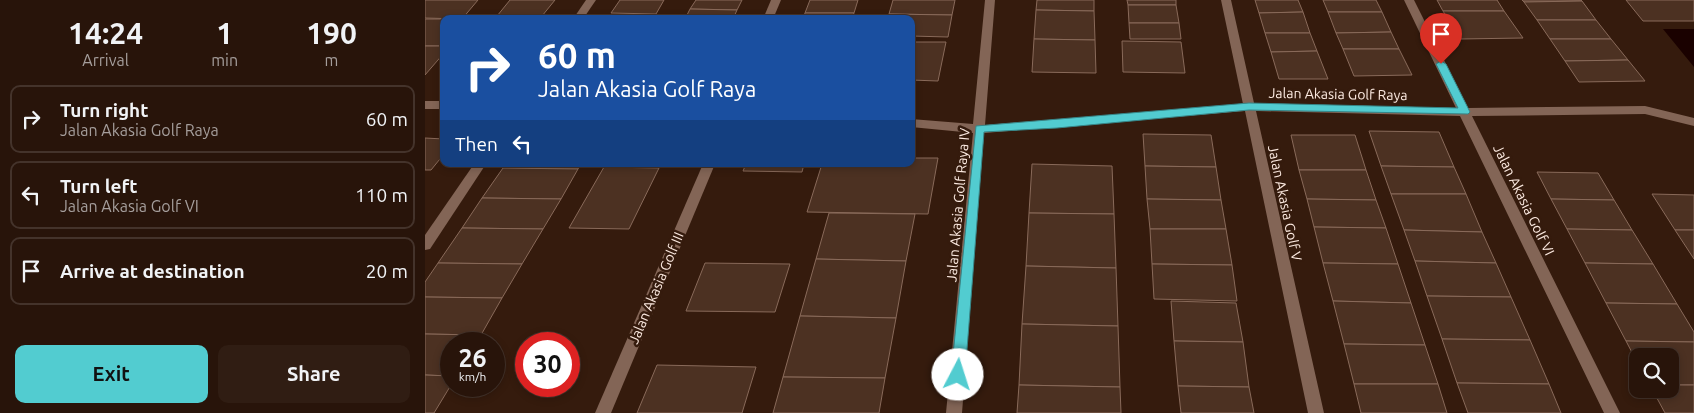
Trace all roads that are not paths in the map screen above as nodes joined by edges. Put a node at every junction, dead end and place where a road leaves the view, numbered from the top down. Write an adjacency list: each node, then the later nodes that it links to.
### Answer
1 (591, 0): 6 (street)
2 (776, 0): 7 (street)
3 (990, 0): 14 (street, Jalan Akasia Golf Raya IV)
4 (1226, 0): 10 (street, Jalan Akasia Golf V)
5 (1409, 0): 11 (street, Jalan Akasia Golf VI)
6 (581, 15)
7 (770, 15)
8 (425, 105): 9 (street)
9 (440, 105)
10 (1249, 107): 11 (street, Jalan Akasia Golf Raya); 14 (street, Jalan Akasia Golf Raya); 20 (street, Jalan Akasia Golf V)
11 (1465, 112): 12 (street, Jalan Akasia Golf Raya); 21 (street, Jalan Akasia Golf VI)
12 (1694, 122)
13 (915, 124): 14 (street, Jalan Akasia Golf Raya)
14 (979, 129): 19 (street, Jalan Akasia Golf Raya IV)
15 (478, 167): 17 (street)
16 (708, 167): 18 (street, Jalan Akasia Golf III)
17 (425, 245)
18 (603, 413)
19 (954, 413)
20 (1316, 413)
21 (1612, 413)

